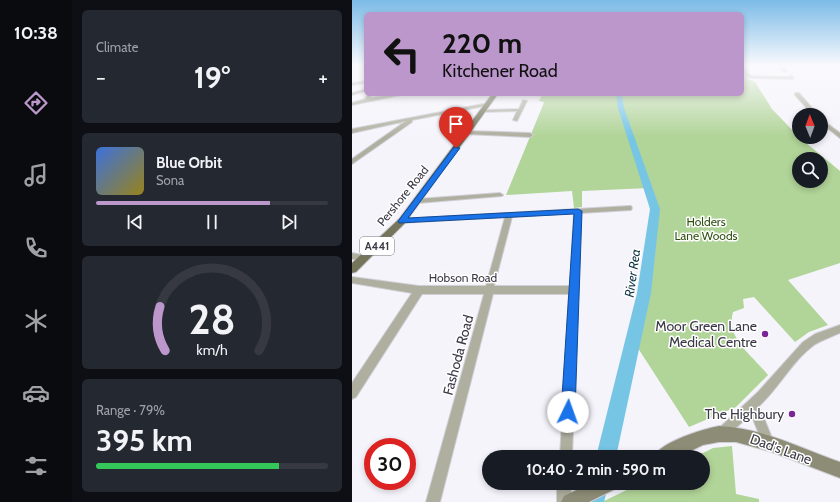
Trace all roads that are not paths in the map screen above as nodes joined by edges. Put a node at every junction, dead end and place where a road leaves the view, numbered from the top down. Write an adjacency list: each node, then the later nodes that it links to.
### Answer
1 (364, 91): 2 (street)
2 (352, 94)
3 (797, 94): 11 (street)
4 (369, 96): 7 (street)
5 (392, 96): 7 (street)
6 (494, 96): 10 (main road, Pershore Road / A441)
7 (367, 100): 9 (street)
8 (525, 101): 12 (street)
9 (352, 104)
10 (486, 107): 12 (street); 13 (street); 17 (main road, Pershore Road / A441)
11 (810, 108)
12 (520, 110): 14 (street)
13 (413, 118): 16 (street); 20 (street)
14 (515, 120)
15 (828, 126): 19 (street)
16 (352, 131)
17 (467, 133): 18 (street); 22 (main road, Pershore Road / A441)
18 (530, 135)
19 (840, 136)
20 (352, 162)
21 (500, 195): 22 (street)
22 (418, 200): 26 (main road, Pershore Road / A441)
23 (629, 208): 24 (street)
24 (578, 211): 25 (street); 33 (street)
25 (509, 215): 26 (street); 32 (street, Fashoda Road)
26 (402, 222): 28 (main road, Pershore Road / A441)
27 (352, 256): 28 (street)
28 (364, 258): 29 (main road, Pershore Road / A441)
29 (352, 269)
30 (352, 280): 31 (street, Hobson Road)
31 (419, 290): 32 (street, Hobson Road); 35 (street)
32 (490, 290): 33 (street, Hobson Road); 45 (street, Fashoda Road)
33 (575, 290): 39 (street)
34 (840, 329): 36 (street)
35 (352, 393)
36 (753, 405): 37 (street); 38 (street)
37 (721, 434): 38 (street, Dad's Lane); 40 (street, Dad's Lane)
38 (768, 443): 41 (street, Dad's Lane)
39 (566, 450)
40 (676, 450)
41 (840, 470)
42 (566, 490): 44 (street)
43 (594, 490): 44 (street)
44 (570, 501)
45 (434, 502)

